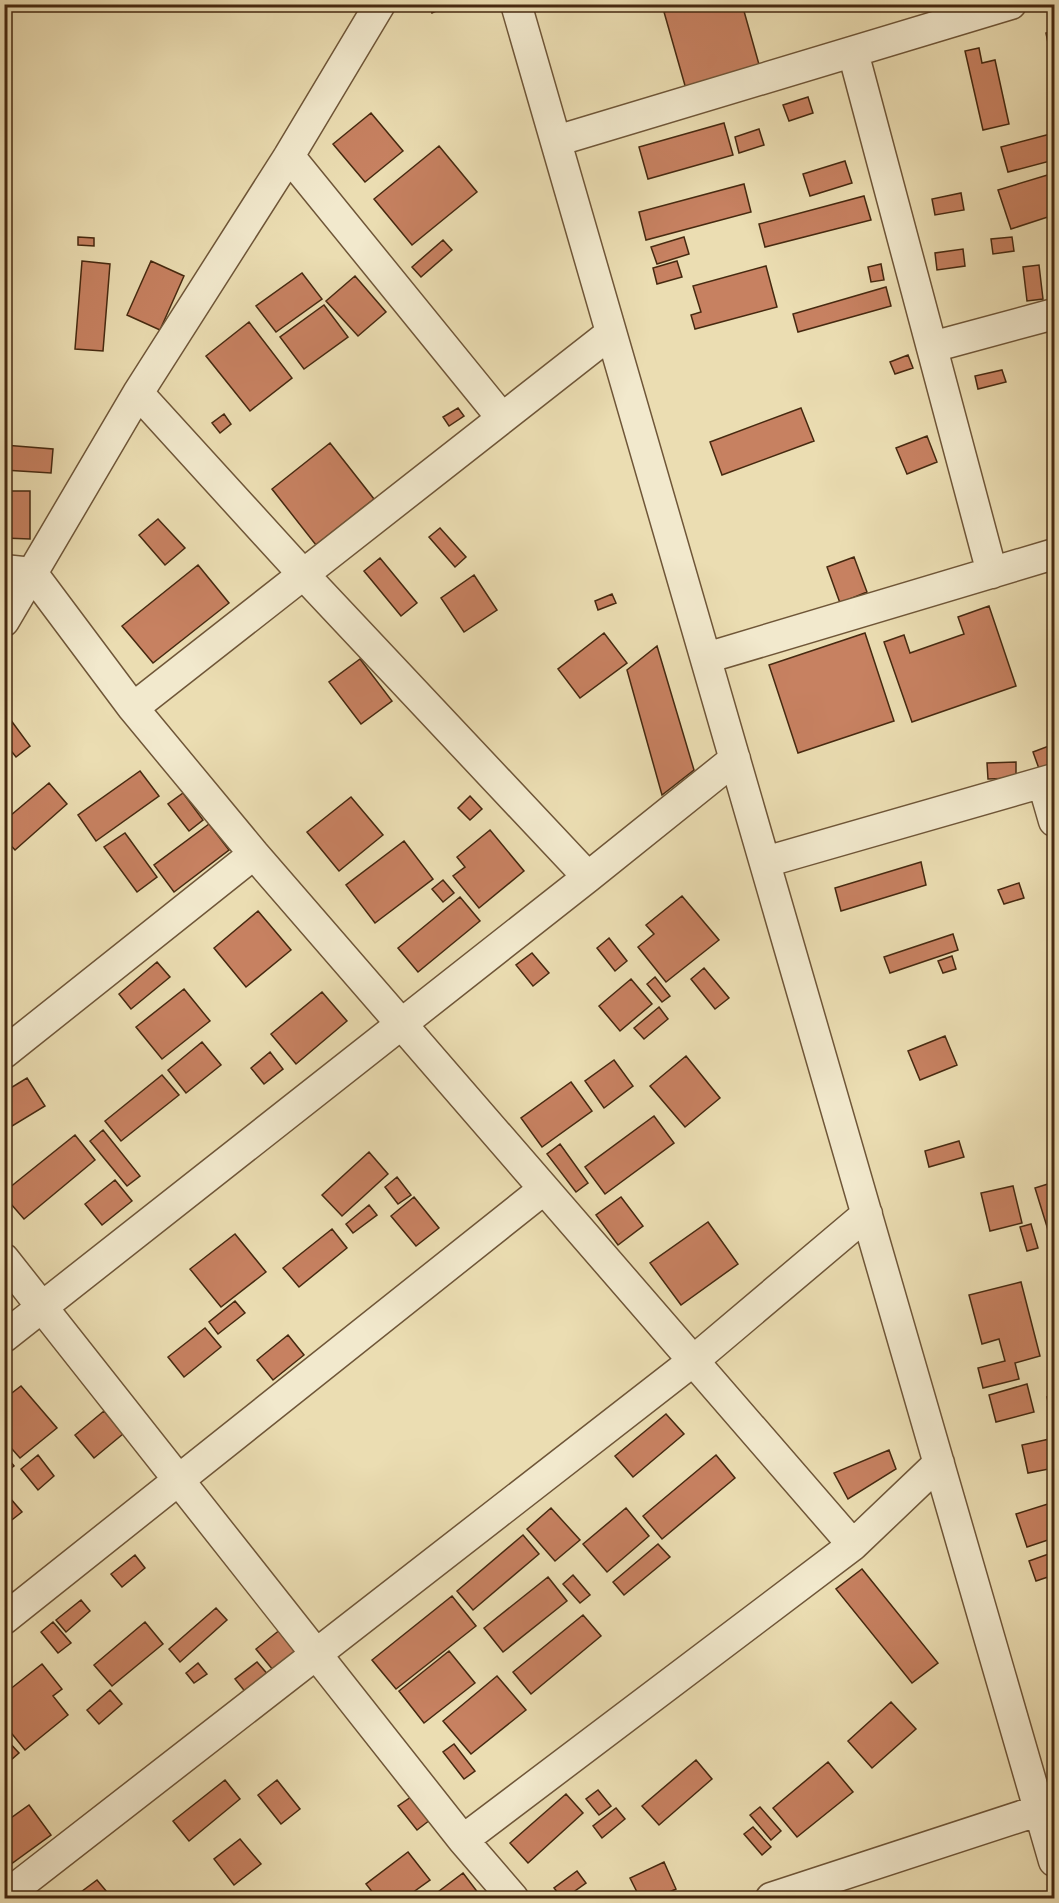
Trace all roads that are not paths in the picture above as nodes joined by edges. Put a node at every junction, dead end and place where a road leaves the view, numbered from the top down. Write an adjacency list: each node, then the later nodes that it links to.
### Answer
1 (380, 4): 6 (street)
2 (516, 4): 5 (street)
3 (1011, 4): 4 (street)
4 (853, 52): 5 (street); 9 (street)
5 (556, 141): 8 (street)
6 (289, 156): 10 (street); 11 (street)
7 (1054, 314): 9 (street)
8 (611, 333): 11 (street); 17 (street)
9 (932, 347): 14 (street)
10 (138, 393): 13 (street); 15 (street)
11 (502, 418): 15 (street)
12 (1054, 554): 14 (street)
13 (18, 572): 16 (street); 18 (street)
14 (992, 573): 17 (street)
15 (303, 574): 18 (street); 24 (street)
16 (4, 621)
17 (706, 658): 19 (street)
18 (133, 708): 22 (street)
19 (735, 759): 23 (street); 24 (street)
20 (1048, 781): 21 (street); 23 (street)
21 (1054, 821)
22 (254, 854): 25 (street); 26 (street)
23 (765, 862): 28 (street)
24 (588, 877): 25 (street)
25 (402, 1024): 27 (street); 30 (street)
26 (4, 1053)
27 (544, 1189): 32 (street); 34 (street)
28 (867, 1214): 32 (street); 33 (street)
29 (4, 1259): 30 (street)
30 (42, 1307): 31 (street); 34 (street)
31 (4, 1337)
32 (693, 1361): 35 (street); 37 (street)
33 (939, 1463): 35 (street); 38 (street)
34 (180, 1480): 36 (street); 37 (street)
35 (853, 1545): 39 (street)
36 (4, 1620)
37 (316, 1654): 39 (street); 41 (street)
38 (1047, 1804): 40 (street); 43 (street)
39 (463, 1840): 42 (street)
40 (1054, 1861)
41 (4, 1897)
42 (513, 1899)
43 (771, 1899)

